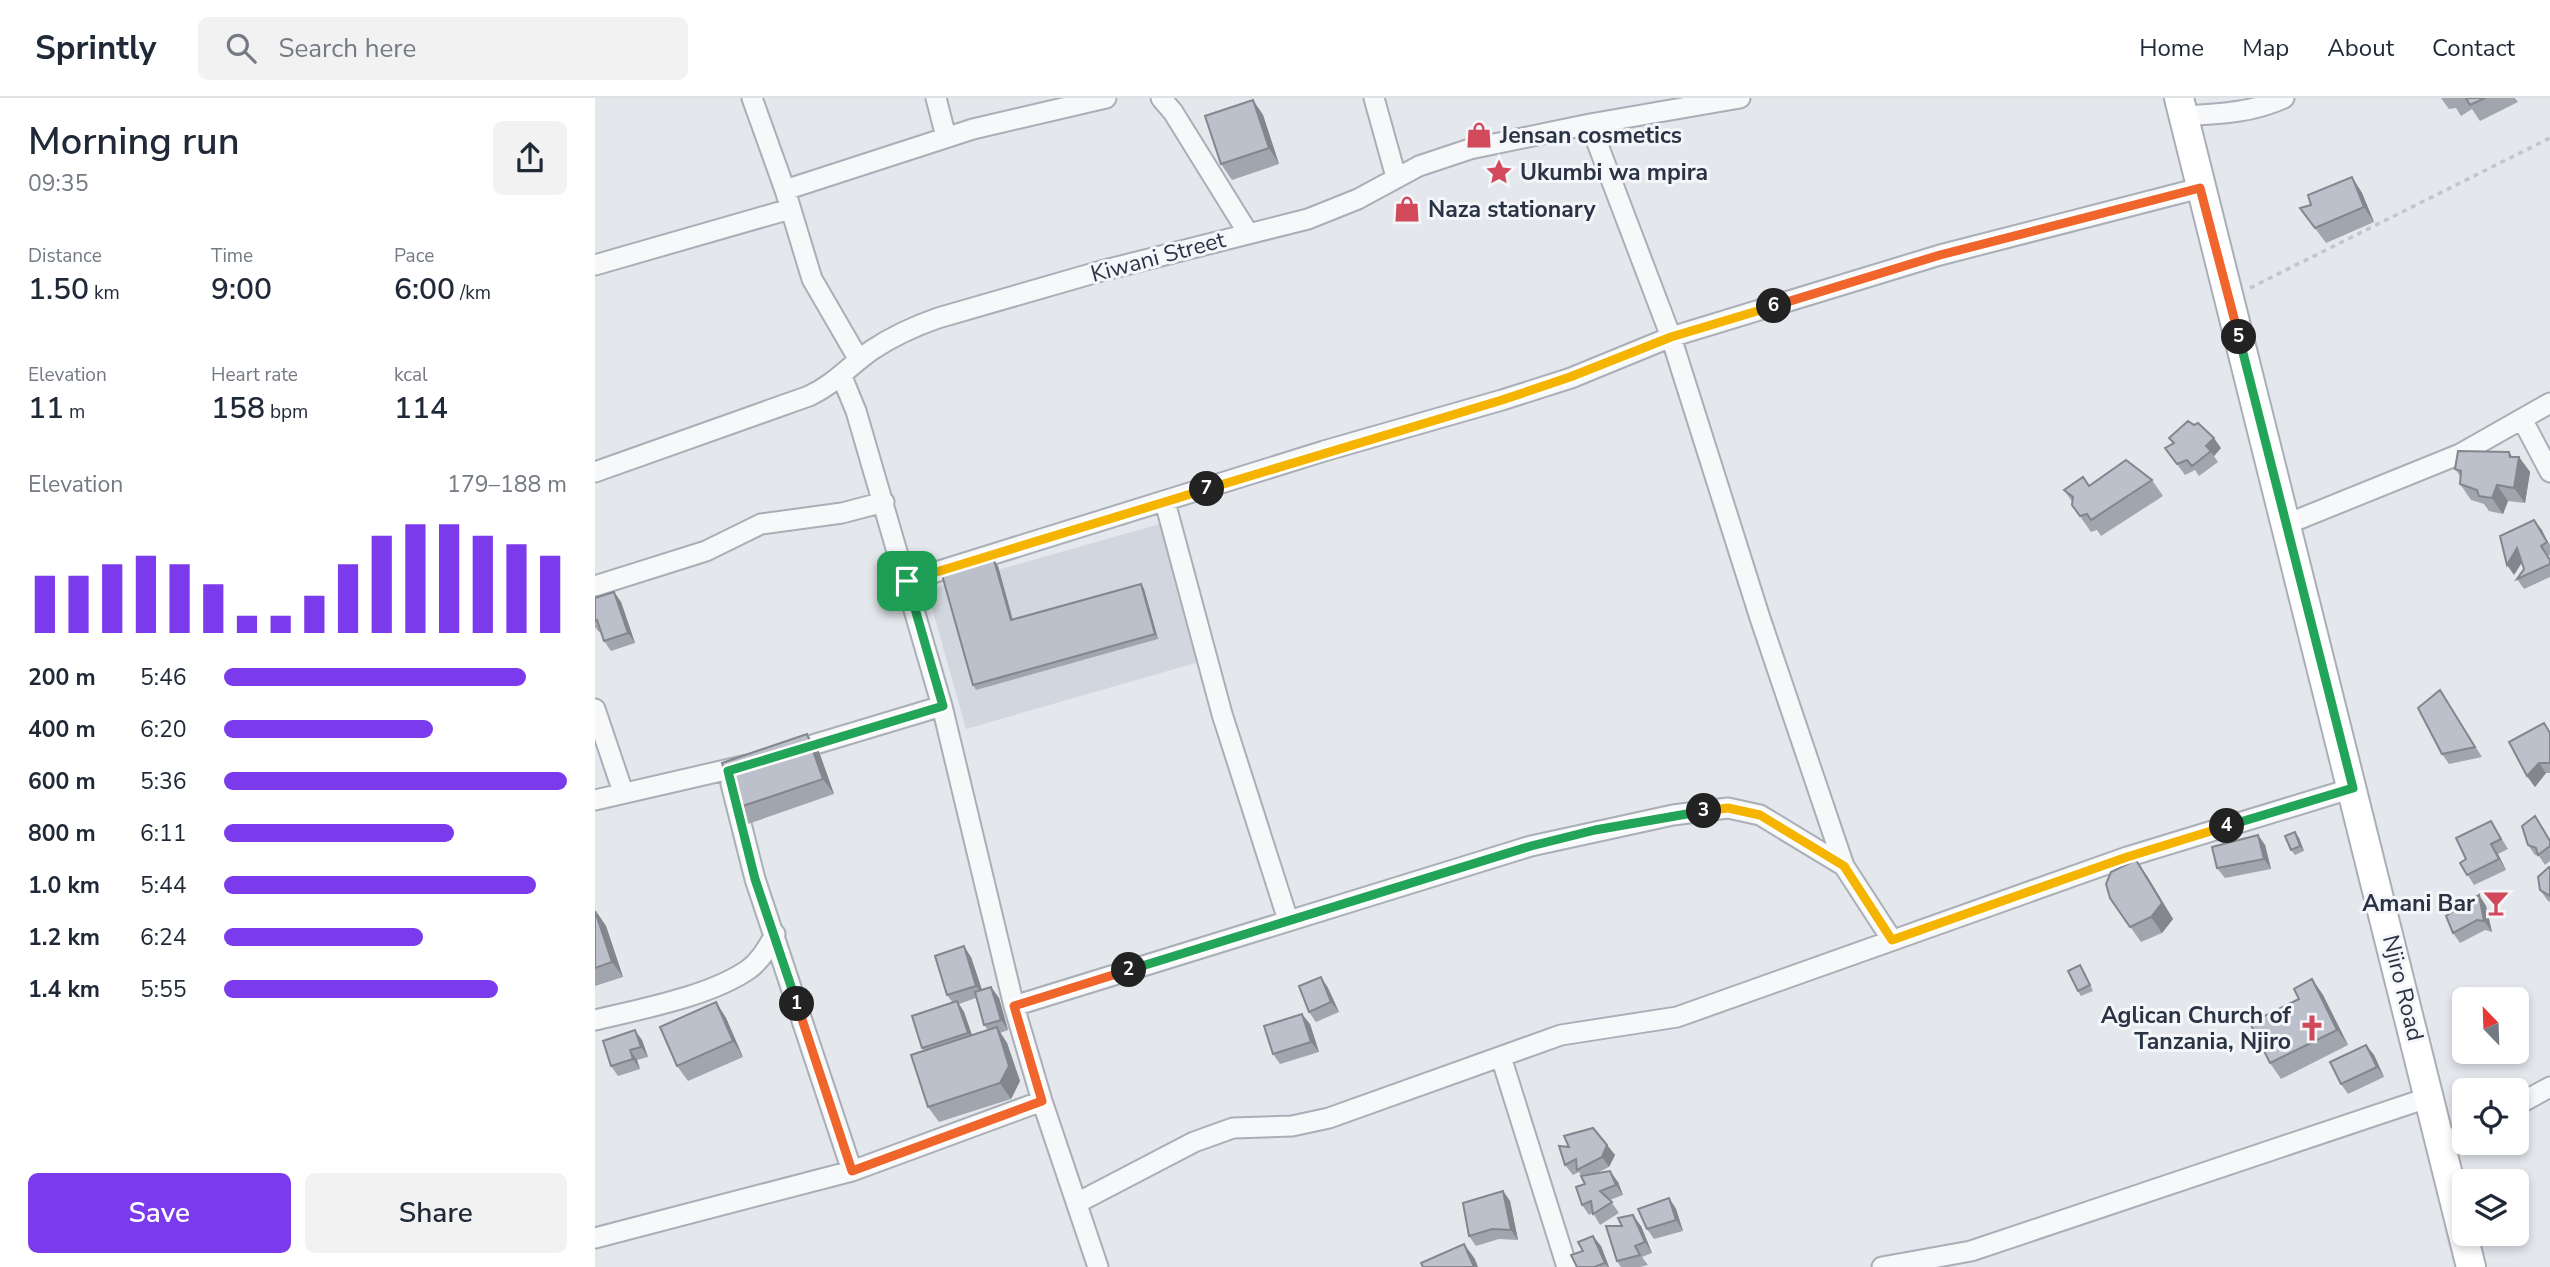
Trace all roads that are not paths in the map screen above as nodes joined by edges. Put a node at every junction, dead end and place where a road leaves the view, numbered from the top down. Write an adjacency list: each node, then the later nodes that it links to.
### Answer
1 (752, 98): 14 (street)
2 (936, 98): 11 (street)
3 (1106, 98): 11 (street)
4 (1161, 98): 16 (street)
5 (1374, 98): 12 (street)
6 (1741, 98): 8 (street, Kiwani Street)
7 (2284, 98): 9 (street)
8 (1707, 101): 10 (street, Kiwani Street)
9 (2181, 107): 13 (street, Njiro Road)
10 (1590, 124): 12 (street, Kiwani Street); 18 (street)
11 (946, 137): 14 (street)
12 (1397, 177): 16 (street, Kiwani Street)
13 (2200, 188): 18 (street); 27 (street, Njiro Road)
14 (785, 190): 15 (street)
15 (790, 209): 17 (street); 19 (street)
16 (1248, 233): 19 (street, Kiwani Street)
17 (595, 265)
18 (1671, 337): 26 (street); 36 (street)
19 (859, 360): 20 (street, Kiwani Street)
20 (842, 376): 23 (street, Kiwani Street); 25 (street)
21 (2550, 403): 22 (street)
22 (2522, 419): 24 (street); 27 (street)
23 (595, 472)
24 (2550, 472)
25 (884, 502): 28 (street); 29 (street)
26 (1165, 502): 28 (street); 37 (street)
27 (2287, 524): 33 (street, Njiro Road)
28 (907, 581): 30 (street)
29 (595, 586)
30 (943, 706): 32 (street); 40 (street)
31 (595, 709): 34 (street)
32 (728, 771): 34 (street); 38 (street)
33 (2353, 788): 39 (street); 44 (street, Njiro Road)
34 (623, 792): 35 (street)
35 (595, 800)
36 (1844, 866): 37 (street); 39 (street)
37 (1288, 920): 40 (street)
38 (775, 934): 41 (street); 49 (street)
39 (1892, 940): 42 (street)
40 (1014, 1006): 46 (street)
41 (595, 1020)
42 (1501, 1057): 50 (street); 53 (street)
43 (2550, 1087): 45 (street)
44 (2430, 1097): 47 (street, Njiro Road); 54 (street)
45 (2529, 1098)
46 (1042, 1101): 49 (street); 50 (street)
47 (2452, 1137)
48 (2455, 1155): 55 (street, Njiro Road)
49 (852, 1171): 51 (street)
50 (1077, 1203): 52 (street)
51 (595, 1238)
52 (1098, 1267)
53 (1567, 1267)
54 (1882, 1267)
55 (2471, 1267)

